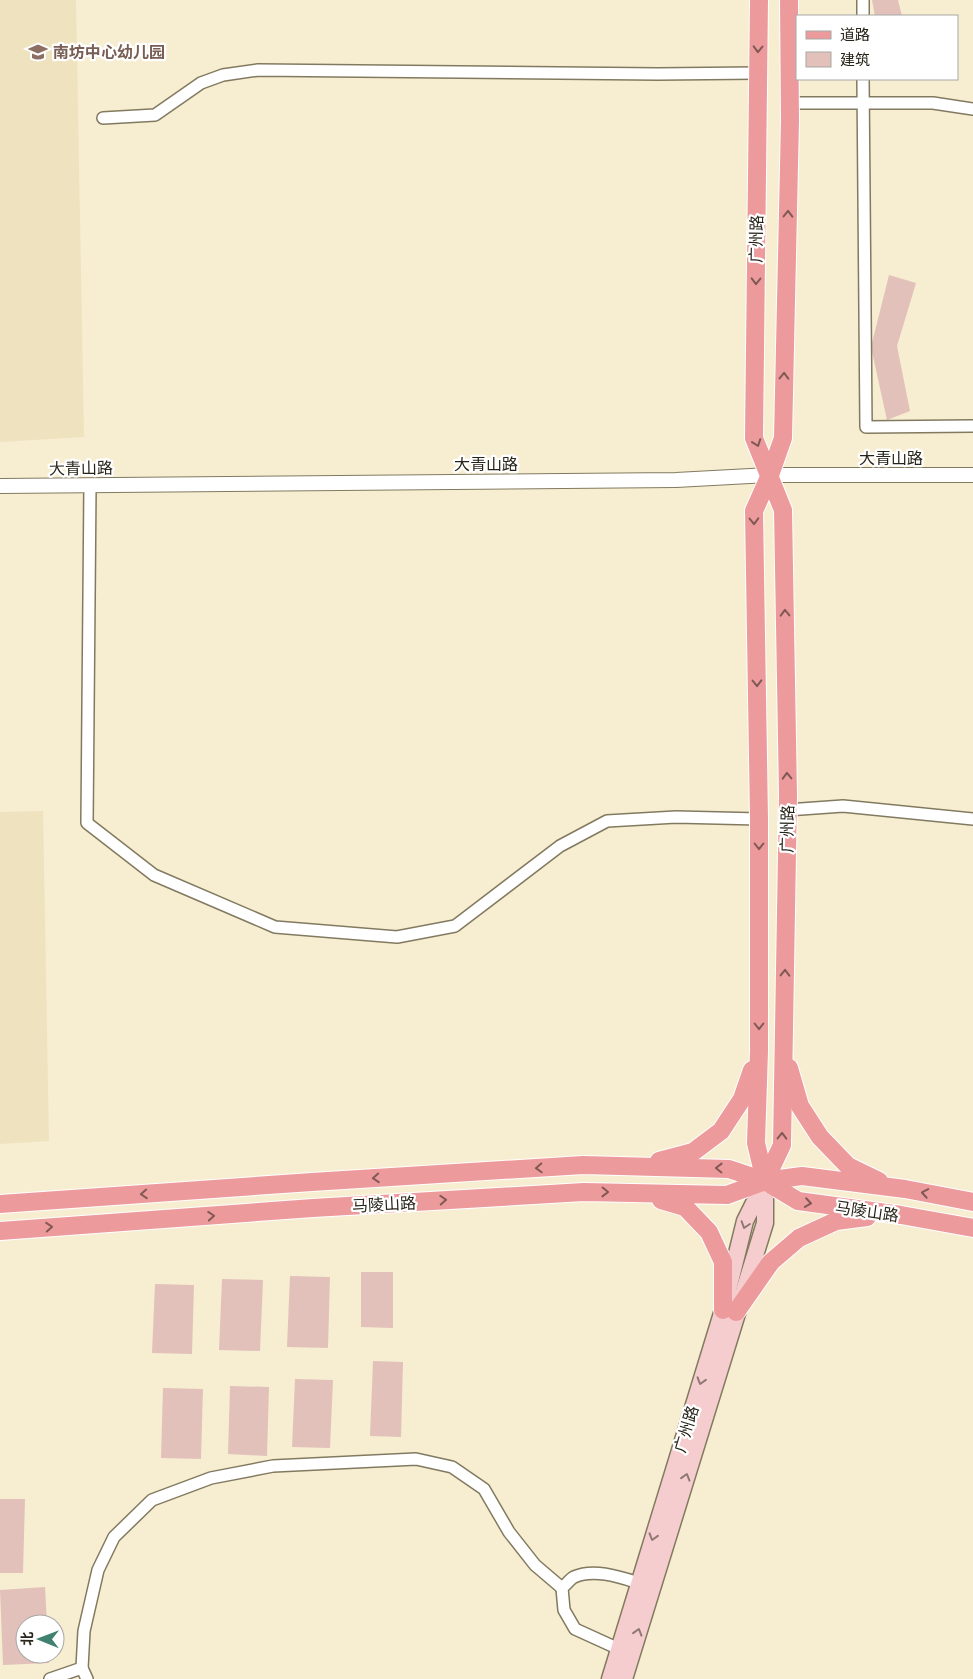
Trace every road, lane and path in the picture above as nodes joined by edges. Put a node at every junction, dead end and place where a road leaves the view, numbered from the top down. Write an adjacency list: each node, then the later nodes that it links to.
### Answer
1 (758, 0): 5 (main road, 广州路, one-way to 5)
2 (789, 0): 7 (main road, 广州路)
3 (864, 0): 4 (street)
4 (863, 15)
5 (758, 73): 10 (street); 12 (main road, 广州路, one-way to 12)
6 (863, 80): 8 (street)
7 (790, 103): 8 (street); 12 (main road, 广州路, one-way to 7)
8 (862, 103): 9 (street); 11 (street)
9 (973, 108)
10 (103, 118)
11 (973, 426)
12 (770, 475): 13 (street, 大青山路); 14 (street, 大青山路); 16 (main road, 广州路, one-way to 12); 17 (main road, 广州路, one-way to 17)
13 (973, 475)
14 (90, 485): 15 (street, 大青山路); 17 (street)
15 (0, 486)
16 (787, 810): 18 (street); 20 (main road, 广州路, one-way to 16)
17 (759, 819): 19 (main road, 广州路, one-way to 19)
18 (973, 819)
19 (759, 1051): 21 (main road); 22 (main road, 广州路)
20 (784, 1051): 22 (main road, 广州路, one-way to 20); 23 (main road)
21 (640, 1166): 22 (main road, 马陵山路, one-way to 21); 26 (main road, 马陵山路, one-way to 26)
22 (765, 1181): 23 (main road, 马陵山路); 24 (main road, 马陵山路); 27 (main road, 马陵山路, one-way to 27); 30 (main road, 广州路)
23 (890, 1187): 25 (main road, 马陵山路, one-way to 23)
24 (632, 1193): 29 (main road, 马陵山路, one-way to 24); 30 (main road)
25 (973, 1202)
26 (0, 1204)
27 (891, 1214): 28 (main road, 马陵山路); 30 (main road)
28 (973, 1228)
29 (0, 1231)
30 (730, 1311): 31 (main road, 广州路, one-way to 31); 37 (main road, 广州路, one-way to 30)
31 (639, 1583): 32 (street); 33 (main road, 广州路)
32 (562, 1588): 33 (street); 34 (street)
33 (619, 1649): 36 (main road, 广州路)
34 (85, 1674): 35 (street)
35 (50, 1679)
36 (610, 1679)
37 (624, 1679)

